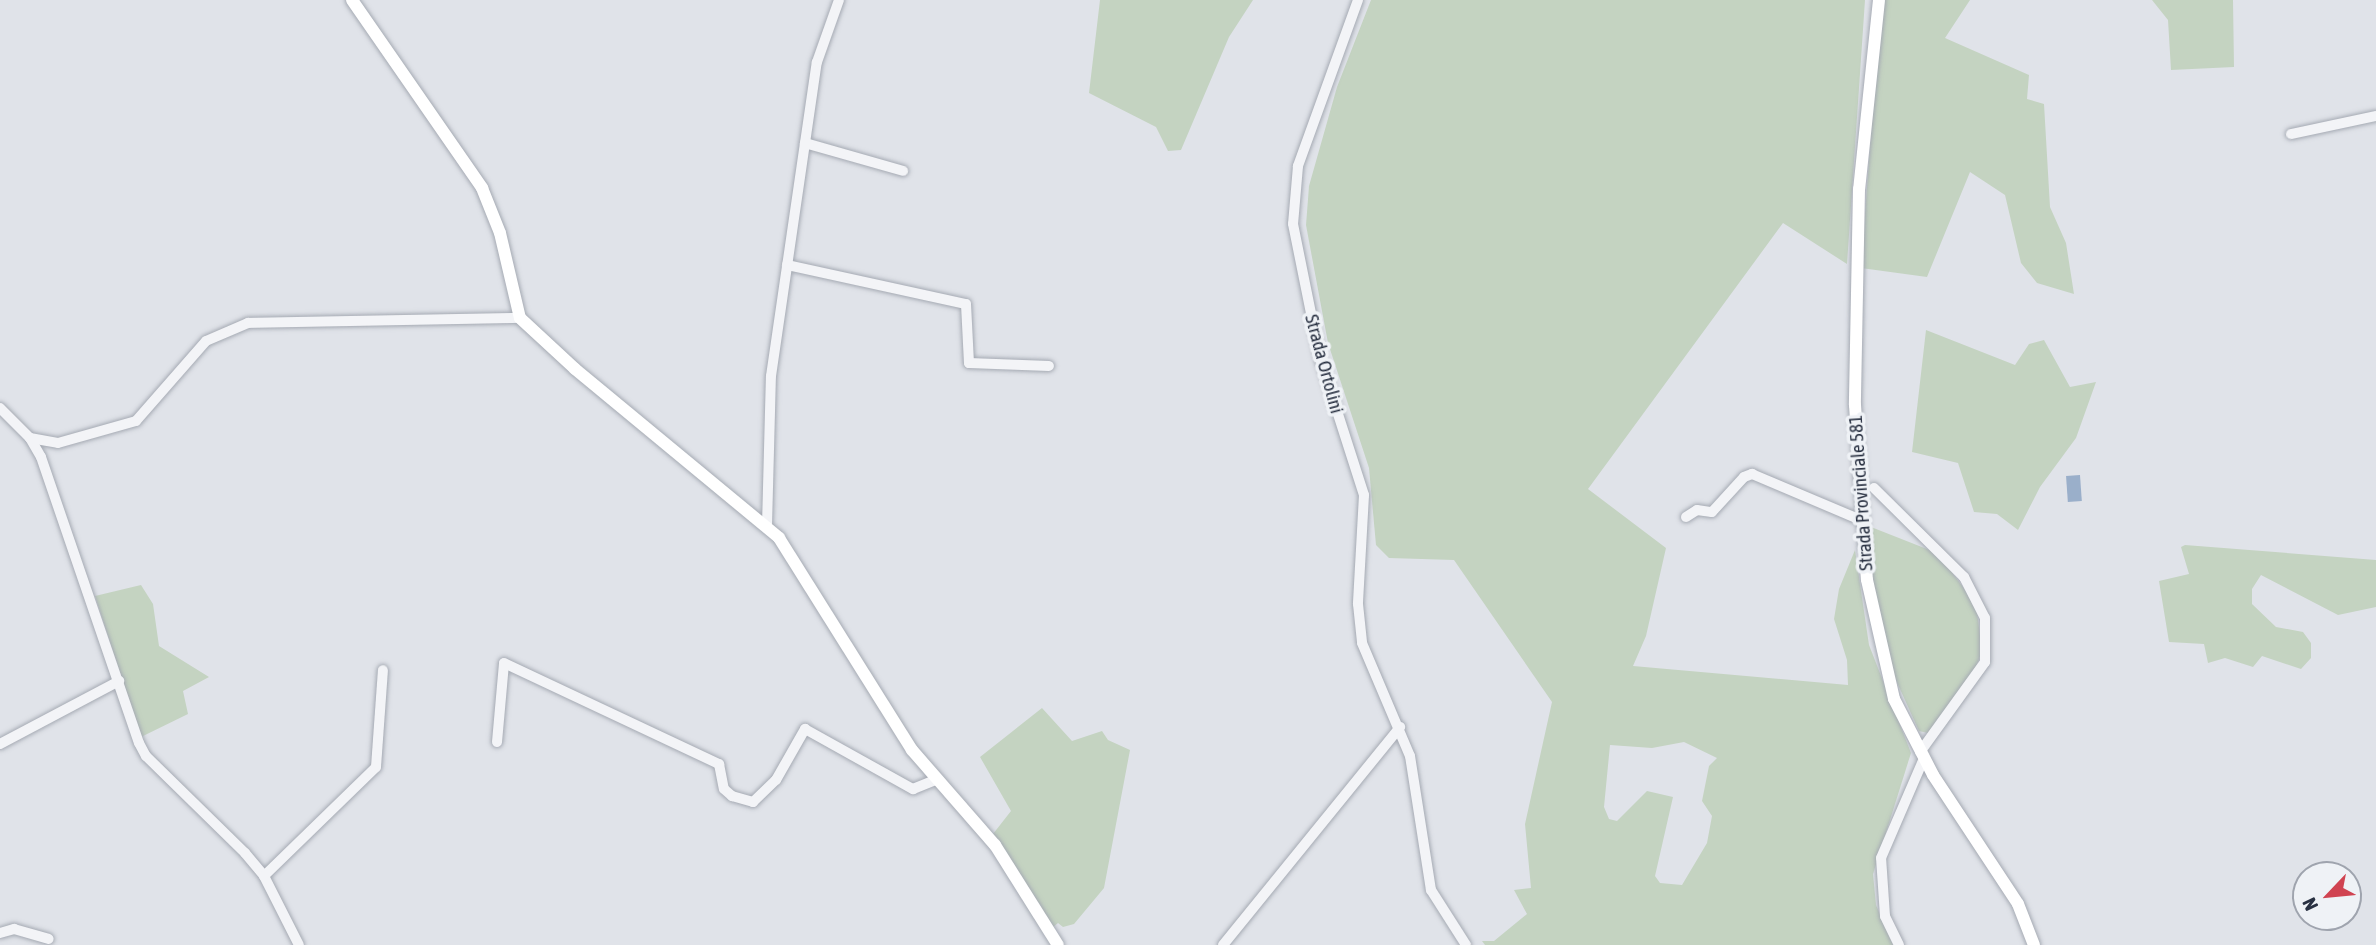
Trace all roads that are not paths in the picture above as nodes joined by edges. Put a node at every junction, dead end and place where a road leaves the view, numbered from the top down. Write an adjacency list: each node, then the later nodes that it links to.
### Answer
1 (352, 0): 10 (main road)
2 (839, 0): 7 (street)
3 (1358, 0): 20 (street, Strada Ortolini)
4 (1879, 0): 16 (main road, Strada Provinciale 581)
5 (2376, 116): 6 (street)
6 (2291, 134)
7 (805, 144): 8 (street); 9 (street)
8 (903, 172)
9 (787, 265): 11 (street); 17 (street)
10 (520, 318): 13 (street); 17 (main road)
11 (1049, 366)
12 (0, 408): 13 (street)
13 (30, 438): 19 (street)
14 (1874, 488): 23 (street)
15 (1686, 517): 16 (street)
16 (1863, 522): 23 (main road, Strada Provinciale 581)
17 (767, 526): 24 (main road)
18 (383, 670): 25 (street)
19 (119, 681): 22 (street); 25 (street)
20 (1400, 727): 30 (street); 31 (street, Strada Ortolini)
21 (497, 741): 24 (street)
22 (0, 744)
23 (1922, 755): 32 (street); 33 (main road, Strada Provinciale 581)
24 (935, 780): 29 (main road)
25 (264, 876): 28 (street)
26 (0, 933): 27 (street)
27 (49, 939)
28 (299, 945)
29 (1058, 945)
30 (1223, 945)
31 (1466, 945)
32 (1899, 945)
33 (2034, 945)

